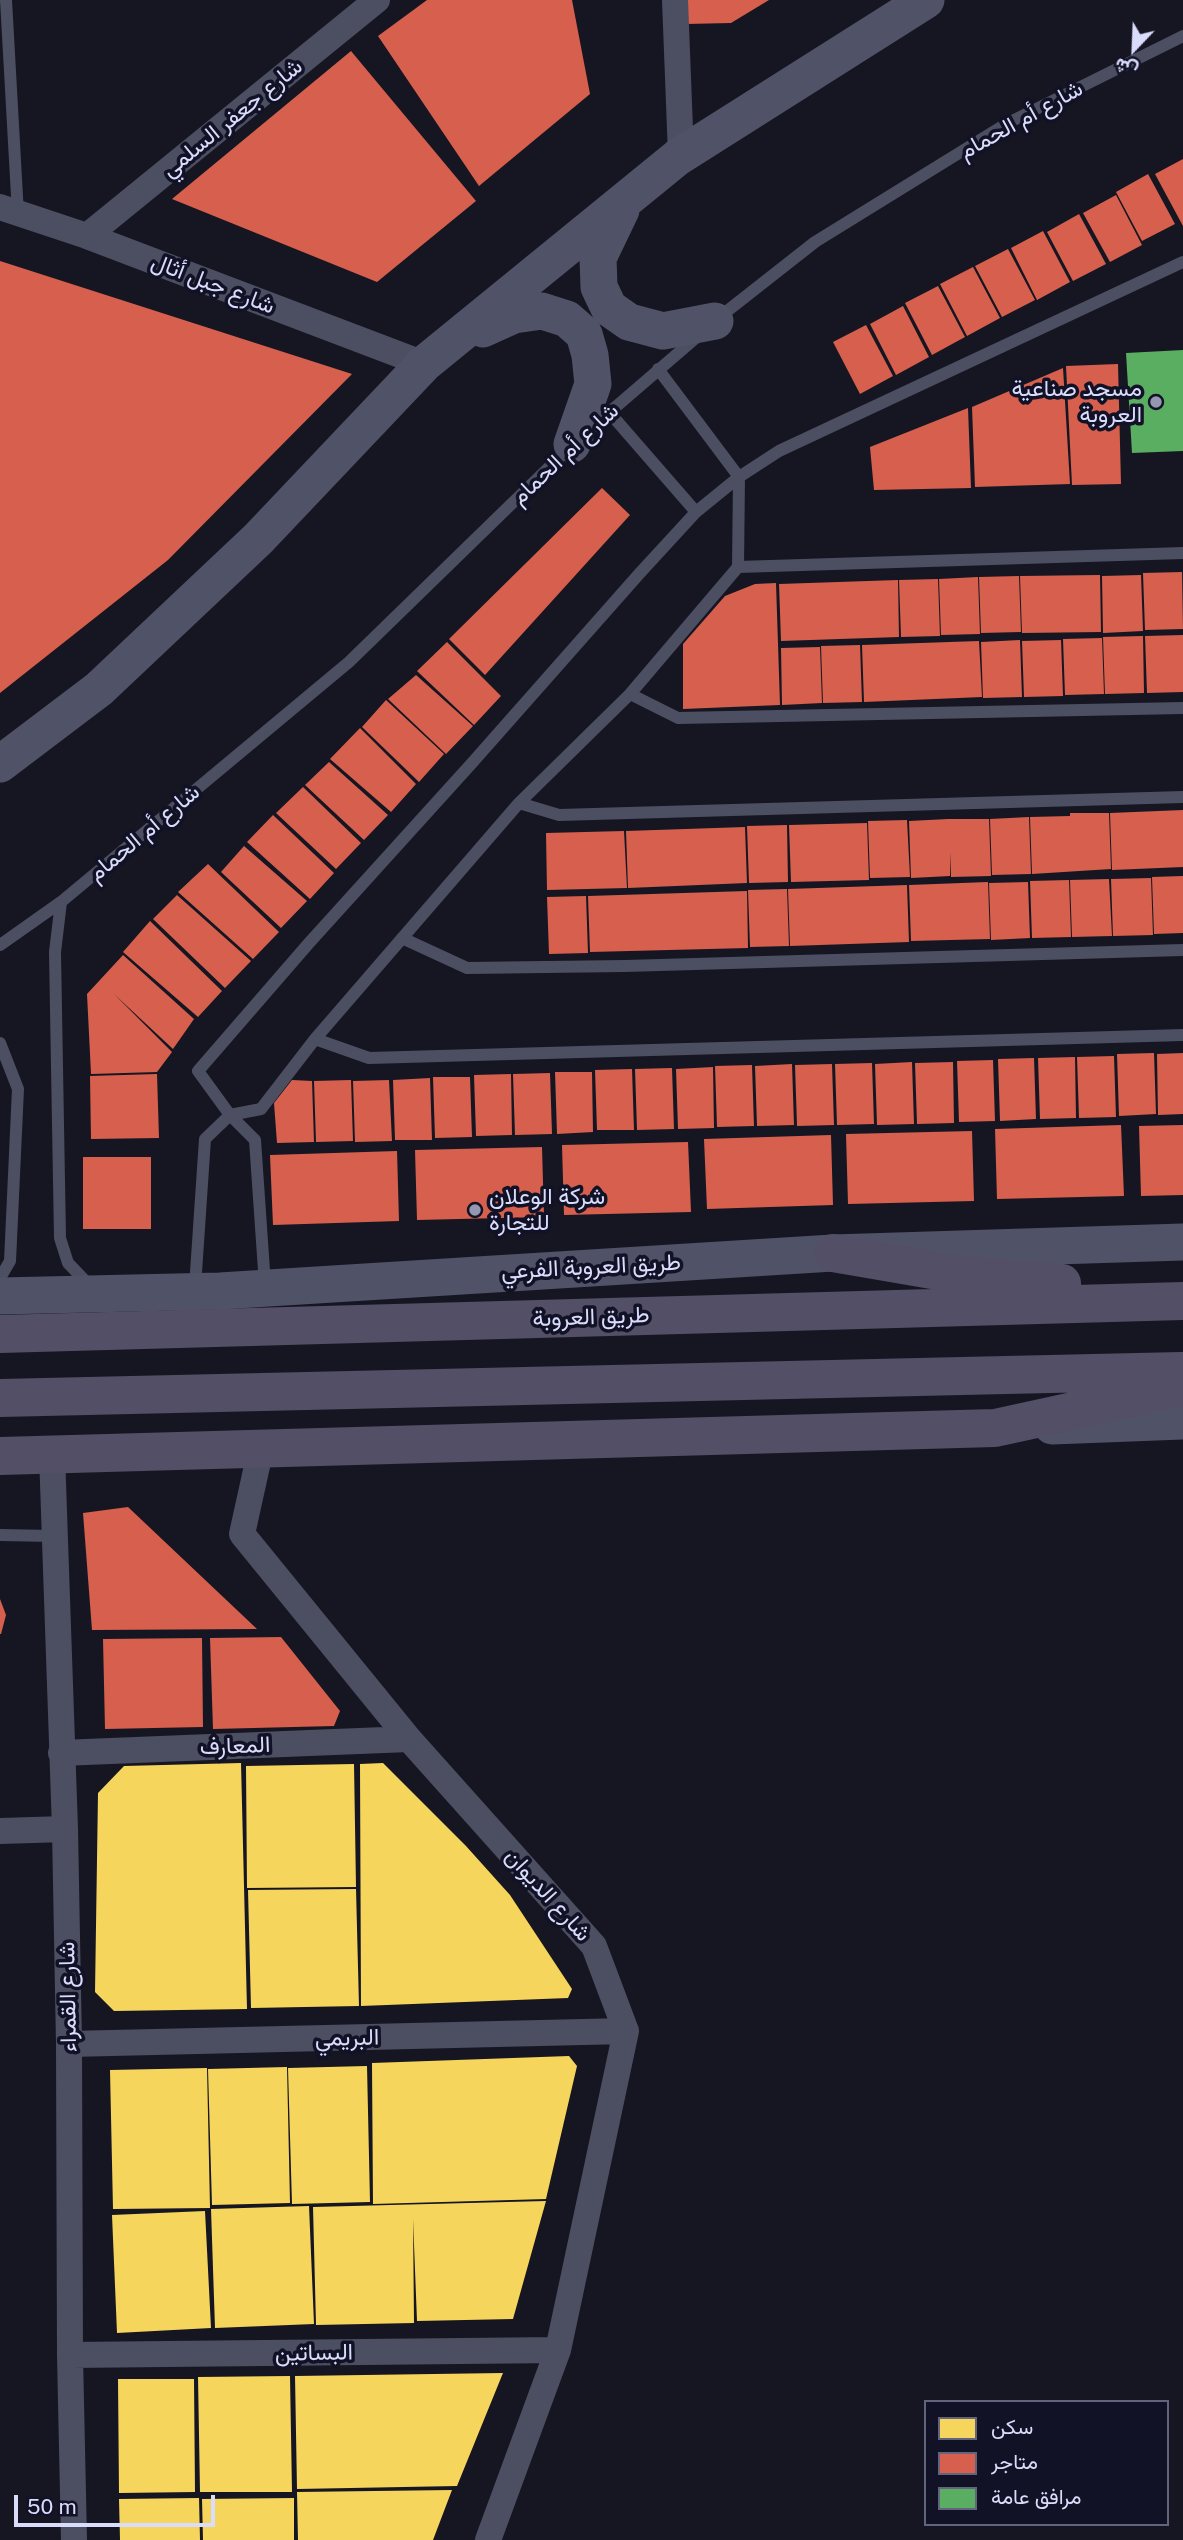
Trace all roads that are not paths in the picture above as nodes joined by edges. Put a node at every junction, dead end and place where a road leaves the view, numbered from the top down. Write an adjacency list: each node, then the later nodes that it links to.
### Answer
1 (6, 0): 8 (lane)
2 (377, 0): 9 (street, شارع جعفر السلمي)
3 (675, 0): 6 (street)
4 (926, 0): 6 (main road)
5 (1183, 36): 11 (lane, شارع أم الحمام)
6 (681, 155): 7 (main road)
7 (626, 200): 11 (main road); 12 (main road)
8 (9, 211): 9 (street, شارع جبل أثال)
9 (87, 236): 13 (street, شارع جبل أثال)
10 (1183, 262): 17 (lane)
11 (715, 321): 14 (lane, شارع أم الحمام)
12 (457, 338): 13 (main road); 16 (main road)
13 (425, 364): 23 (main road)
14 (658, 369): 15 (lane, شارع أم الحمام); 17 (lane)
15 (609, 412): 16 (lane, شارع أم الحمام); 18 (lane)
16 (572, 444): 26 (lane, شارع أم الحمام)
17 (740, 477): 18 (lane); 20 (lane)
18 (696, 512): 33 (lane)
19 (1183, 553): 20 (lane)
20 (738, 567): 21 (lane)
21 (630, 694): 22 (lane); 25 (lane)
22 (1183, 708)
23 (0, 764)
24 (1183, 797): 25 (lane)
25 (519, 803): 27 (lane)
26 (61, 902): 28 (lane, شارع أم الحمام); 40 (lane)
27 (402, 938): 29 (lane); 31 (lane)
28 (0, 945)
29 (1183, 950)
30 (1183, 1035): 31 (lane)
31 (315, 1039): 33 (lane)
32 (0, 1044): 36 (lane)
33 (230, 1115): 37 (lane); 38 (lane)
34 (1183, 1242): 35 (main road, طريق العروبة الفرعي)
35 (833, 1253): 37 (main road, طريق العروبة الفرعي); 39 (main road)
36 (0, 1278)
37 (265, 1286): 38 (main road, طريق العروبة الفرعي)
38 (195, 1291): 40 (main road, طريق العروبة الفرعي)
39 (1183, 1292)
40 (96, 1293): 41 (main road, طريق العروبة الفرعي)
41 (0, 1296)
42 (1183, 1301): 43 (main road, طريق العروبة)
43 (0, 1334)
44 (1183, 1370): 46 (main road)
45 (1183, 1387): 48 (main road)
46 (0, 1398)
47 (1183, 1422): 48 (main road)
48 (995, 1428): 49 (main road)
49 (261, 1448): 50 (main road); 54 (street, شارع الديوان)
50 (52, 1454): 51 (main road); 53 (street, شارع القمراء)
51 (0, 1456)
52 (0, 1535): 53 (lane)
53 (53, 1535): 55 (street, شارع القمراء)
54 (409, 1739): 55 (street, المعارف); 58 (street, شارع الديوان)
55 (61, 1753): 56 (street, شارع القمراء)
56 (65, 1829): 57 (street); 59 (street, شارع القمراء)
57 (0, 1831)
58 (626, 2031): 59 (street, البريمي); 60 (street)
59 (69, 2044): 61 (street, شارع القمراء)
60 (558, 2350): 61 (street, البساتين); 63 (street)
61 (70, 2356): 62 (street, شارع القمراء)
62 (74, 2540)
63 (488, 2540)

